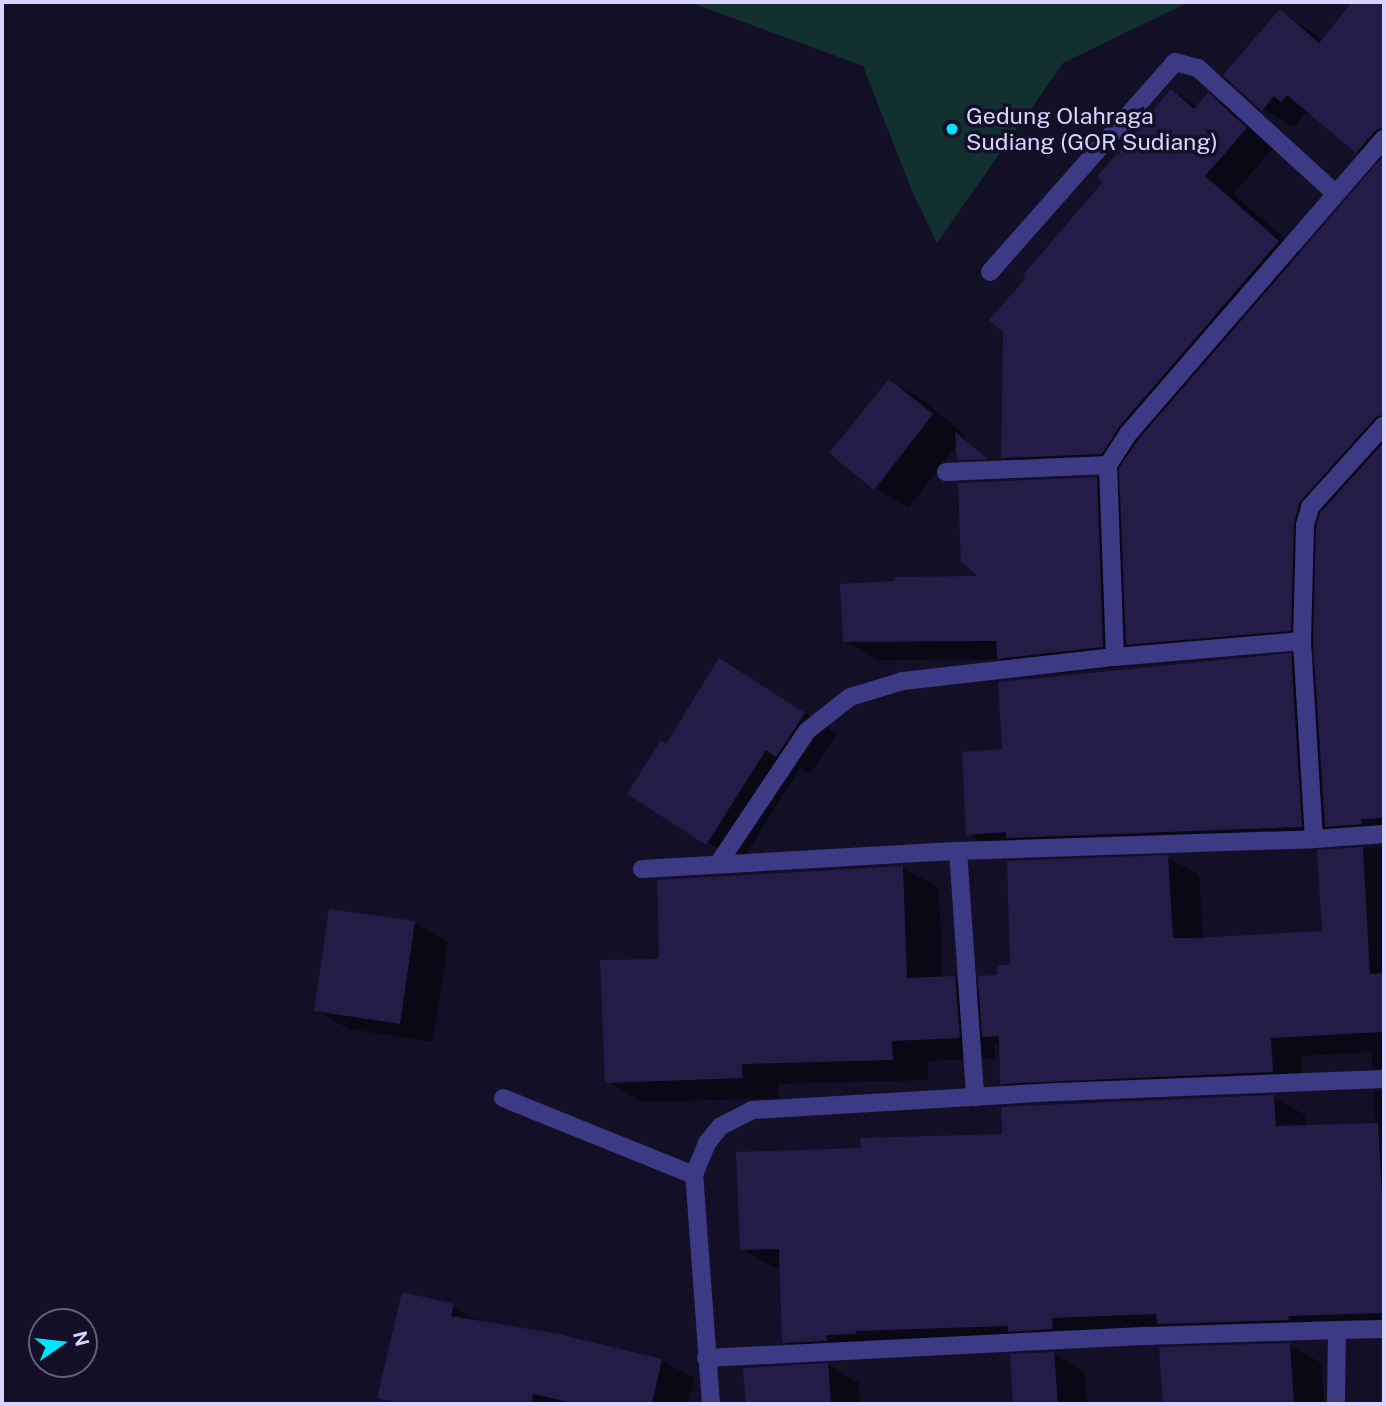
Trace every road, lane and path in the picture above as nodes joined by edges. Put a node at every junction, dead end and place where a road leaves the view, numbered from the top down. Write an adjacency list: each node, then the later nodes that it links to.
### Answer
1 (1384, 138): 2 (street)
2 (1335, 192): 3 (street); 5 (street)
3 (990, 272)
4 (1384, 425): 7 (street)
5 (1108, 465): 6 (street); 8 (street)
6 (946, 472)
7 (1302, 641): 8 (street); 10 (street)
8 (1115, 657): 12 (street)
9 (1384, 834): 10 (street)
10 (1314, 839): 11 (street)
11 (958, 851): 12 (street); 15 (street)
12 (718, 864): 13 (street)
13 (642, 869)
14 (1384, 1079): 15 (street)
15 (975, 1097): 17 (street)
16 (503, 1098): 17 (street)
17 (694, 1175): 20 (street)
18 (1384, 1329): 19 (street)
19 (1337, 1330): 20 (street); 22 (street)
20 (706, 1358): 21 (street)
21 (711, 1404)
22 (1336, 1404)

